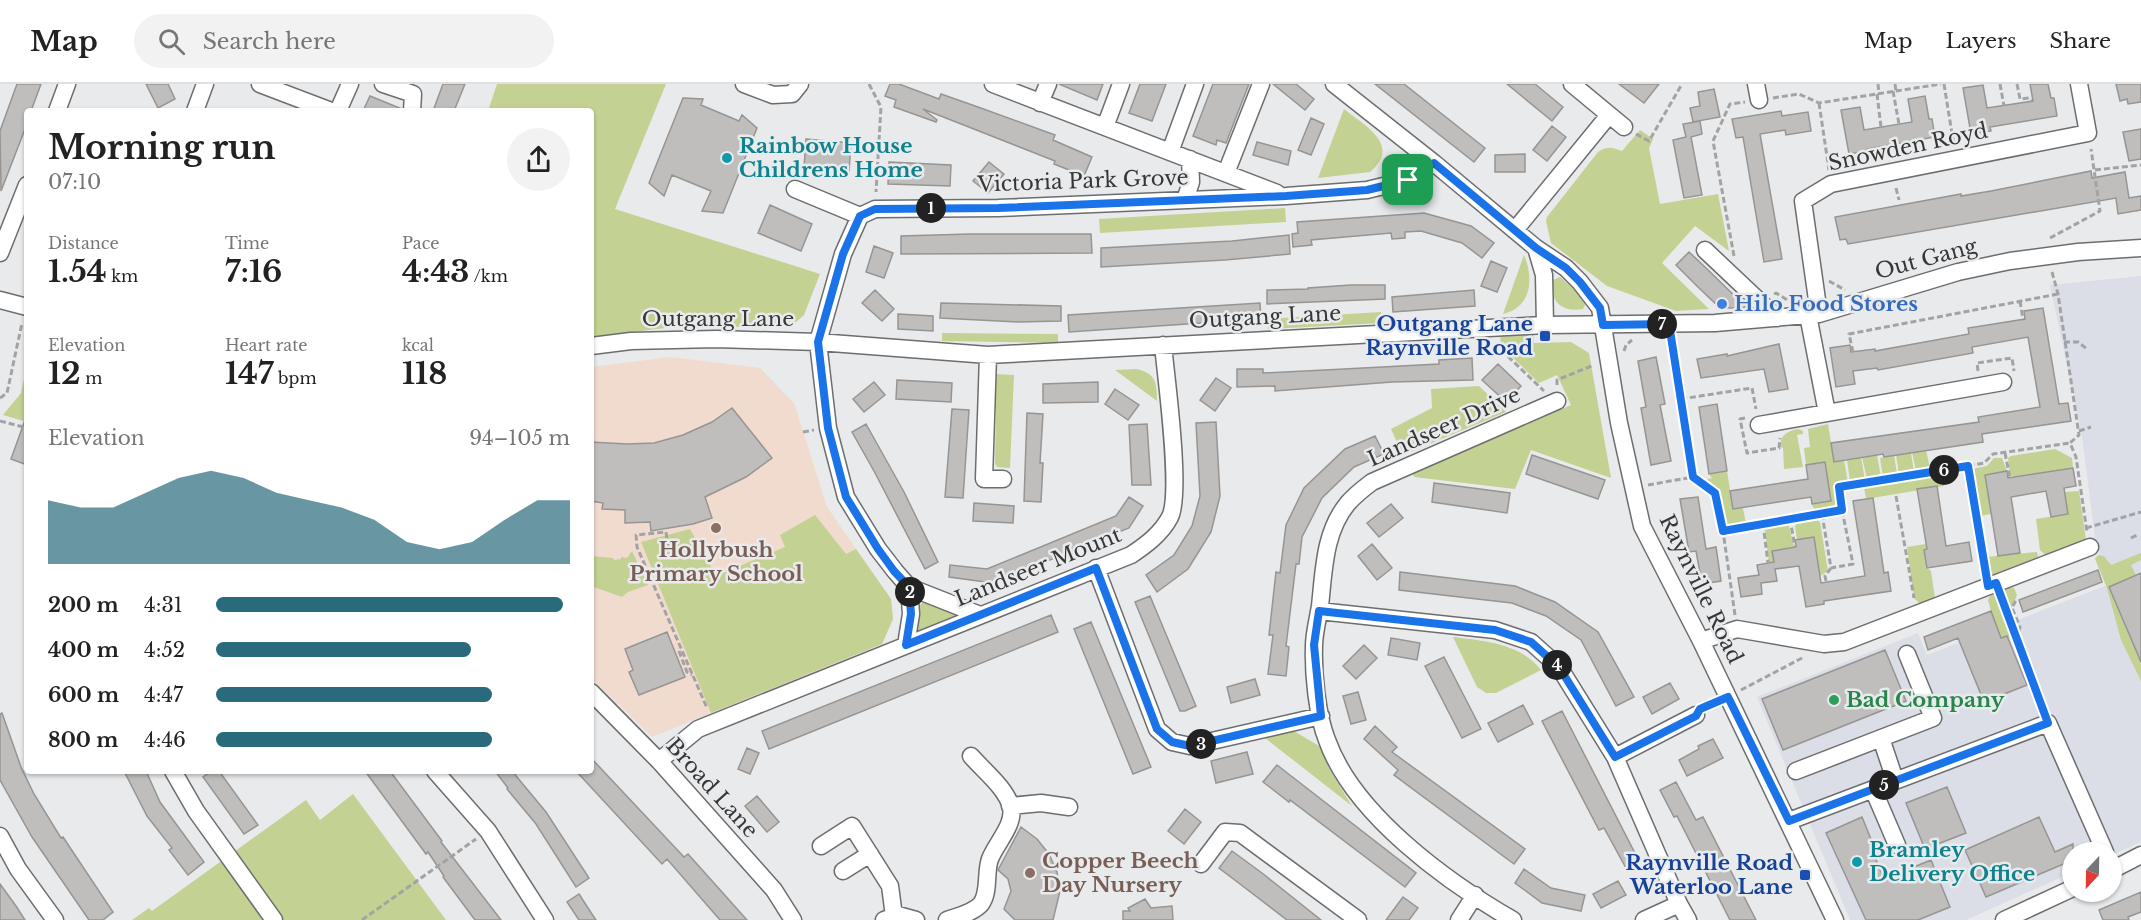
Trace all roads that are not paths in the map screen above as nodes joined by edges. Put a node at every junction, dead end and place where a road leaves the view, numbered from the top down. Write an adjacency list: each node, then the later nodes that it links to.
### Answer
1 (67, 84): 18 (street)
2 (205, 84): 19 (street)
3 (260, 84): 20 (street)
4 (350, 84): 21 (street)
5 (383, 84): 16 (street)
6 (744, 84): 7 (street)
7 (800, 84)
8 (993, 84): 17 (street)
9 (1048, 84): 17 (street)
10 (1121, 84): 23 (street)
11 (1195, 84): 25 (street)
12 (1261, 84): 28 (street)
13 (1334, 84): 27 (street, Raynville Road)
14 (1572, 84): 22 (street)
15 (2079, 84): 41 (street, Snowden Royd)
16 (416, 96)
17 (1041, 103): 23 (street)
18 (58, 108)
19 (196, 108)
20 (323, 108)
21 (339, 108)
22 (1609, 115): 24 (street); 34 (street)
23 (1105, 127): 25 (street)
24 (1624, 127)
25 (1170, 152): 26 (street)
26 (1190, 159): 28 (street); 32 (street)
27 (1434, 163): 31 (street, Victoria Park Grove); 34 (street, Raynville Road)
28 (1226, 173): 31 (street)
29 (795, 189): 33 (street)
30 (24, 193): 38 (street)
31 (1286, 196): 32 (street, Victoria Park Grove)
32 (1185, 200): 33 (street, Victoria Park Grove)
33 (868, 213): 45 (street)
34 (1515, 230): 35 (street, Raynville Road)
35 (1536, 248): 43 (street); 44 (street, Raynville Road)
36 (2141, 248): 41 (street, Out Gang)
37 (1705, 250): 42 (street)
38 (0, 253)
39 (0, 300): 40 (street)
40 (24, 306)
41 (1813, 314): 42 (street, Out Gang); 51 (street)
42 (1777, 318): 44 (street, Out Gang)
43 (1545, 325): 44 (street, Out Gang); 46 (street, Outgang Lane)
44 (1603, 325): 59 (street, Raynville Road)
45 (818, 342): 47 (street, Outgang Lane); 48 (street, Outgang Lane); 56 (street)
46 (1163, 345): 48 (street, Outgang Lane); 55 (street, Landseer Mount)
47 (594, 346)
48 (988, 355): 53 (street)
49 (2009, 381): 51 (street)
50 (1557, 401): 57 (street, Landseer Drive)
51 (1827, 413): 52 (street)
52 (1759, 425)
53 (1003, 479)
54 (2090, 547): 59 (street)
55 (1096, 568): 58 (street, Landseer Mount); 63 (street)
56 (909, 587): 58 (street); 60 (street)
57 (1319, 611): 63 (street, Landseer Drive); 67 (street)
58 (980, 615): 60 (street, Landseer Mount)
59 (1701, 641): 76 (street, Raynville Road)
60 (906, 645): 68 (street, Landseer Mount)
61 (1907, 654): 65 (street)
62 (594, 695): 68 (street, Broad Lane)
63 (1321, 716): 87 (street, Landseer Drive)
64 (1696, 716): 67 (street)
65 (1881, 738): 69 (street); 72 (street)
66 (971, 756): 74 (street)
67 (1615, 757): 88 (street)
68 (659, 761): 94 (street, Broad Lane)
69 (1796, 771)
70 (175, 774): 92 (street)
71 (438, 774): 93 (street)
72 (1895, 780): 73 (street); 78 (street)
73 (1873, 789): 76 (street); 79 (street)
74 (1010, 806): 75 (street); 96 (street)
75 (1069, 807)
76 (1789, 821): 102 (street, Raynville Road)
77 (0, 836): 91 (street)
78 (2101, 842)
79 (1897, 845)
80 (821, 846): 81 (street)
81 (870, 854): 85 (street); 89 (street)
82 (2141, 855): 84 (street)
83 (1201, 864): 97 (street)
84 (2122, 864)
85 (843, 872)
86 (2062, 893): 90 (street)
87 (1475, 895): 98 (street); 99 (street, Landseer Drive)
88 (1679, 904): 100 (street); 101 (street)
89 (888, 918): 95 (street)
90 (2009, 919)
91 (55, 920)
92 (274, 920)
93 (544, 920)
94 (793, 920)
95 (916, 920)
96 (947, 920)
97 (1359, 920)
98 (1459, 920)
99 (1513, 920)
100 (1644, 920)
101 (1688, 920)
102 (1835, 920)

